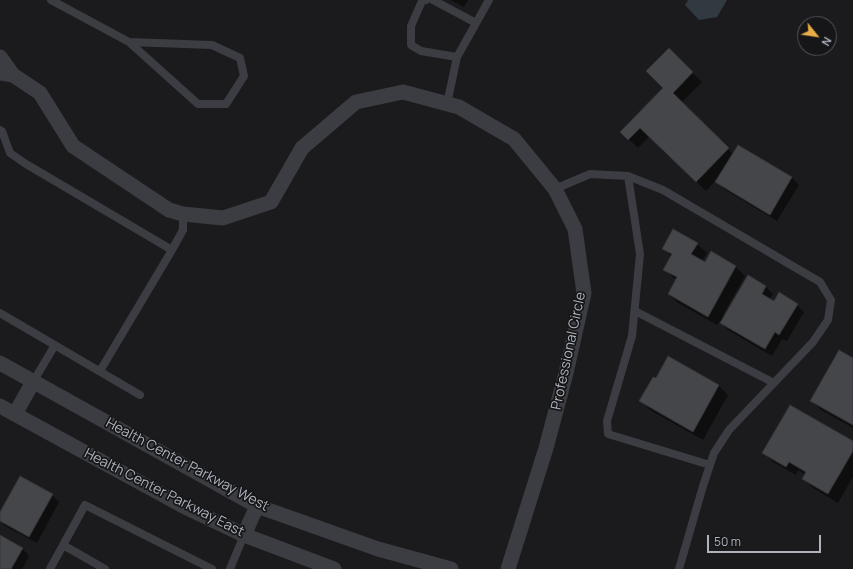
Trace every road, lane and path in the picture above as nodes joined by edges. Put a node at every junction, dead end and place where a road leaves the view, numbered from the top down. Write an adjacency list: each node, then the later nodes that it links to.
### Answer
1 (51, 0): 6 (lane)
2 (426, 0): 8 (lane)
3 (433, 0): 5 (lane)
4 (489, 0): 5 (lane)
5 (476, 23): 8 (lane)
6 (129, 42): 6 (lane)
7 (0, 57): 9 (street, Professional Circle)
8 (457, 57): 10 (lane)
9 (6, 74): 14 (street, Professional Circle)
10 (447, 104): 13 (street, Professional Circle); 14 (street, Professional Circle)
11 (0, 130): 15 (lane)
12 (628, 176): 13 (lane); 16 (lane); 22 (lane)
13 (555, 189): 36 (street, Professional Circle)
14 (183, 214): 15 (lane)
15 (172, 250): 20 (lane)
16 (635, 311): 22 (lane); 26 (lane)
17 (0, 313): 18 (lane)
18 (55, 345): 20 (lane); 21 (lane)
19 (0, 363): 21 (street, Health Center Parkway West)
20 (100, 371): 23 (lane)
21 (33, 382): 25 (street); 27 (street, Health Center Parkway West)
22 (774, 383): 26 (lane)
23 (140, 395)
24 (0, 406): 25 (street, Health Center Parkway East)
25 (15, 414): 28 (street, Health Center Parkway East)
26 (710, 465): 37 (lane)
27 (258, 506): 28 (street); 35 (street, Health Center Parkway West)
28 (244, 535): 33 (lane); 34 (street, Health Center Parkway East)
29 (63, 545): 30 (lane); 31 (lane); 32 (lane)
30 (50, 569)
31 (105, 569)
32 (212, 569)
33 (230, 569)
34 (334, 569)
35 (451, 569)
36 (508, 569)
37 (679, 569)

